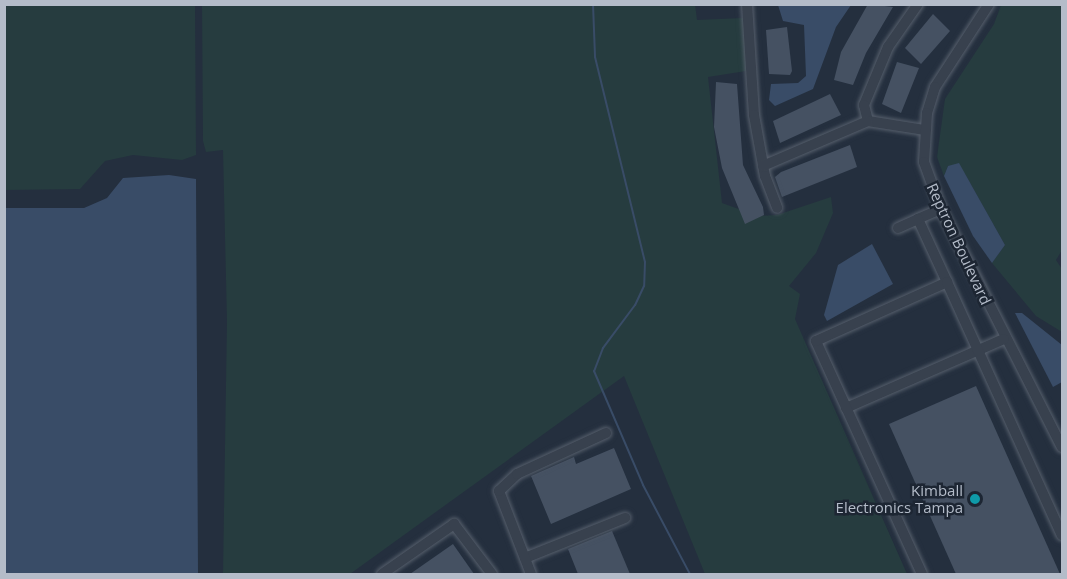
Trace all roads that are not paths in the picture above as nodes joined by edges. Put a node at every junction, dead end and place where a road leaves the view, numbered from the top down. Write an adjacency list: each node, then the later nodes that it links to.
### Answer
1 (747, 4): 6 (street)
2 (918, 4): 4 (street)
3 (989, 4): 5 (street, Reptron Boulevard)
4 (868, 121): 5 (street); 6 (street)
5 (925, 130): 8 (street, Reptron Boulevard)
6 (763, 166): 7 (street)
7 (777, 208)
8 (940, 209): 9 (street); 12 (street, Reptron Boulevard)
9 (918, 219): 10 (street); 11 (street)
10 (898, 228)
11 (947, 282): 13 (street); 14 (street)
12 (1004, 339): 13 (street); 16 (street, Reptron Boulevard)
13 (977, 351): 14 (street); 18 (street)
14 (846, 408): 23 (street)
15 (606, 433): 19 (street)
16 (1062, 445)
17 (625, 518): 19 (street)
18 (1062, 535)
19 (525, 558): 22 (street)
20 (382, 574): 21 (street)
21 (492, 574)
22 (529, 574)
23 (922, 574)

